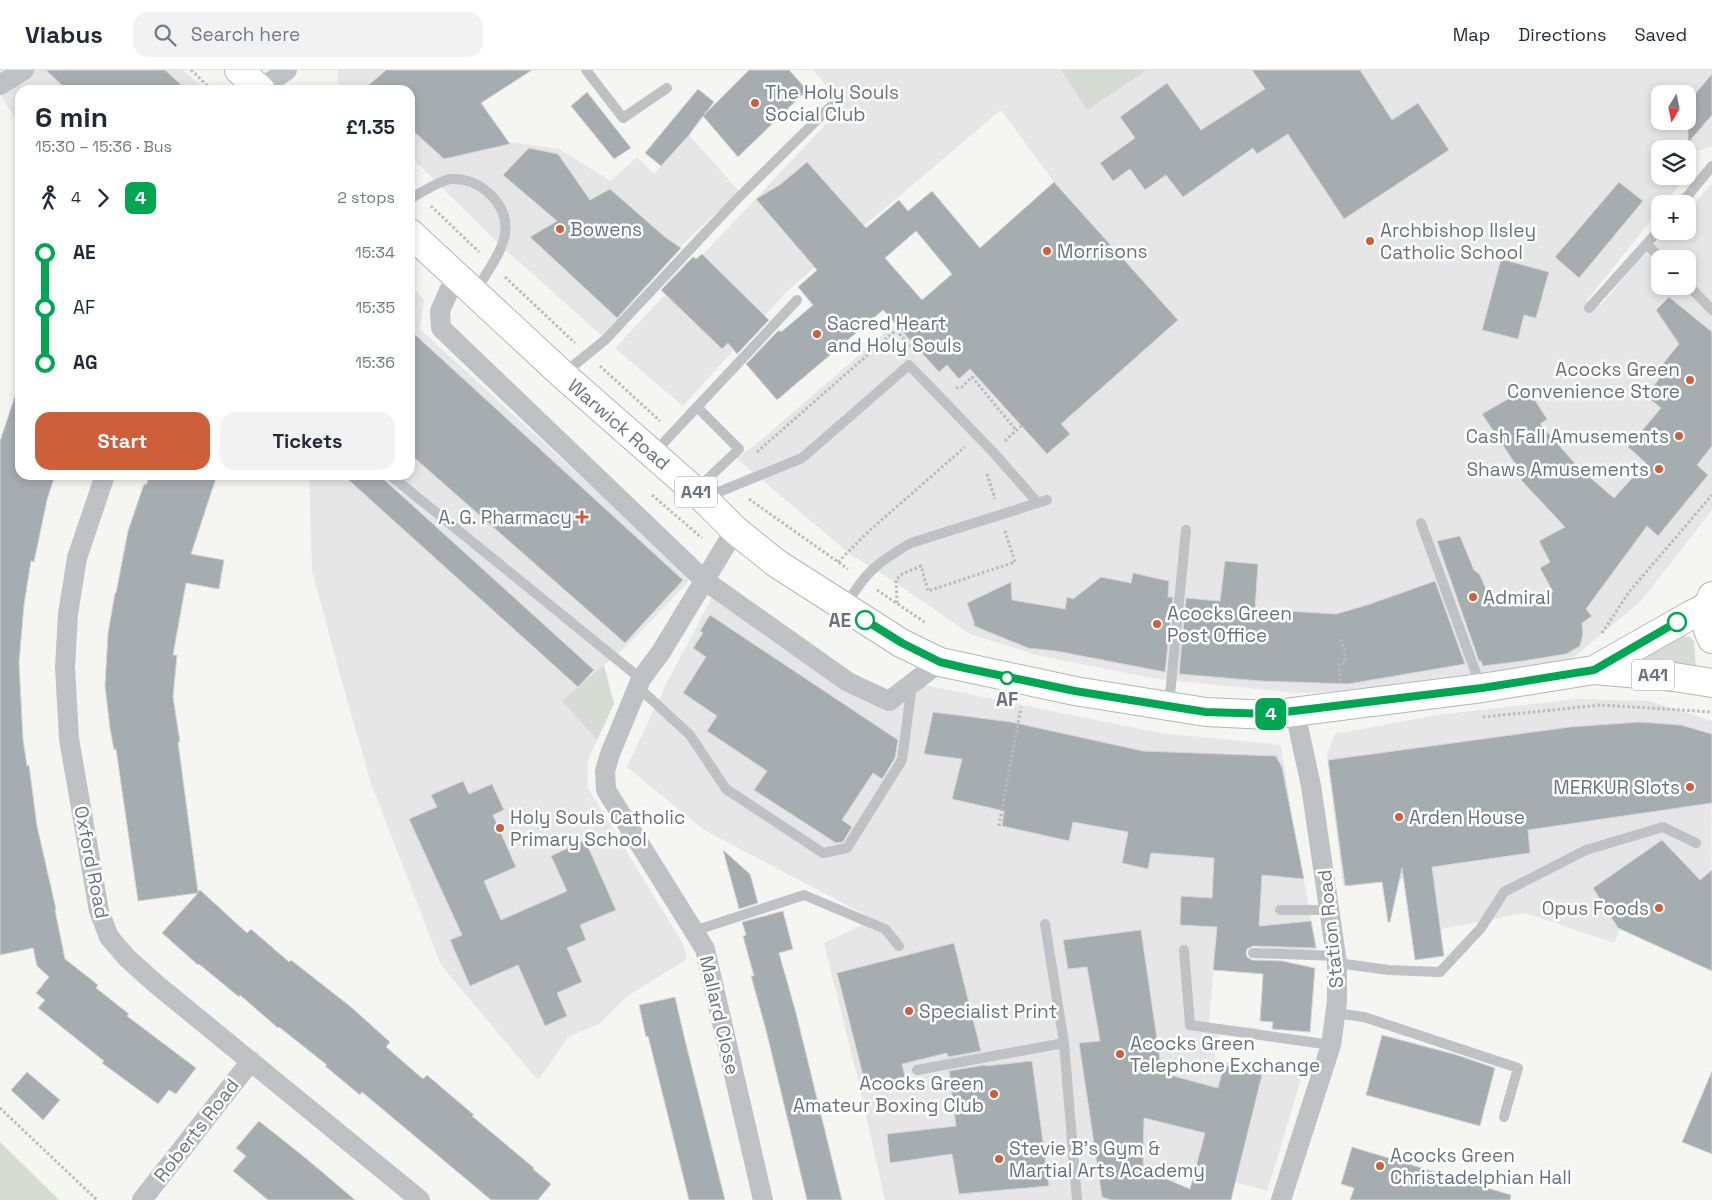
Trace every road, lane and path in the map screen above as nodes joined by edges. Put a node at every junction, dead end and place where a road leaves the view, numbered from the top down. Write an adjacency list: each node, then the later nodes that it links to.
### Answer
1 (24, 70): 6 (street)
2 (191, 70): 7 (path)
3 (239, 70): 8 (highway)
4 (287, 70): 9 (street)
5 (586, 70): 10 (lane)
6 (0, 85)
7 (207, 85)
8 (255, 85)
9 (267, 85)
10 (667, 88)
11 (831, 106): 26 (lane)
12 (1712, 166): 13 (lane)
13 (1688, 195)
14 (415, 196): 20 (lane)
15 (415, 198): 20 (path)
16 (415, 238): 21 (highway, Warwick Road / A41)
17 (1651, 239): 18 (lane)
18 (1647, 244): 19 (lane); 24 (lane)
19 (1653, 250)
20 (492, 264): 21 (lane); 26 (path)
21 (465, 284): 27 (highway, Warwick Road / A41); 42 (street)
22 (1696, 293): 25 (lane)
23 (797, 300): 28 (lane)
24 (1589, 308)
25 (1712, 310)
26 (587, 354): 27 (lane); 29 (path)
27 (563, 375): 31 (highway, Warwick Road / A41)
28 (697, 406): 29 (lane); 35 (lane)
29 (673, 432): 31 (lane)
30 (972, 451): 41 (path)
31 (653, 454): 35 (highway, Warwick Road / A41)
32 (103, 480): 73 (street, Oxford Road)
33 (396, 480): 52 (lane)
34 (732, 486): 35 (lane); 37 (lane); 41 (path)
35 (699, 494): 39 (highway, Warwick Road / A41)
36 (1712, 495): 50 (path)
37 (1000, 514): 43 (lane); 45 (path)
38 (1422, 523): 55 (lane)
39 (735, 530): 42 (street, Mallard Close); 46 (highway, Warwick Road / A41)
40 (1186, 530): 56 (lane)
41 (838, 562): 43 (path)
42 (704, 580): 52 (street, Mallard Close); 54 (street)
43 (862, 580): 46 (lane)
44 (1710, 601): 48 (highway, Warwick Road / A41); 50 (highway, Warwick Road / A41)
45 (898, 604)
46 (846, 607): 49 (highway, Warwick Road / A41)
47 (1340, 639): 57 (path)
48 (1712, 639)
49 (940, 662): 51 (highway, Warwick Road / A41); 54 (street)
50 (1594, 670): 53 (highway, Warwick Road / A41); 55 (highway, Warwick Road / A41); 59 (path)
51 (1024, 682): 56 (highway, Warwick Road / A41); 60 (path)
52 (640, 683): 54 (lane); 65 (street, Mallard Close)
53 (1712, 683)
54 (912, 684)
55 (1482, 688): 57 (highway, Warwick Road / A41)
56 (1168, 706): 58 (highway, Warwick Road / A41)
57 (1340, 706): 58 (highway, Warwick Road / A41)
58 (1295, 712): 63 (street, Station Road)
59 (1712, 712)
60 (999, 826)
61 (1696, 843): 69 (lane)
62 (1280, 910): 63 (lane)
63 (1330, 910): 69 (street, Station Road)
64 (1046, 924): 71 (lane)
65 (694, 931): 66 (lane); 80 (street, Mallard Close)
66 (900, 946)
67 (1184, 950): 72 (lane)
68 (1254, 952): 69 (lane)
69 (1337, 960): 70 (street, Station Road)
70 (1335, 1013): 72 (street, Station Road); 76 (lane)
71 (1064, 1043): 74 (lane); 81 (lane)
72 (1331, 1045): 82 (street, Station Road)
73 (251, 1061): 78 (street, Roberts Road); 79 (street, Oxford Road)
74 (917, 1070)
75 (0, 1108): 77 (path)
76 (1504, 1116)
77 (97, 1200)
78 (142, 1200)
79 (420, 1200)
80 (762, 1200)
81 (1077, 1200)
82 (1281, 1200)

